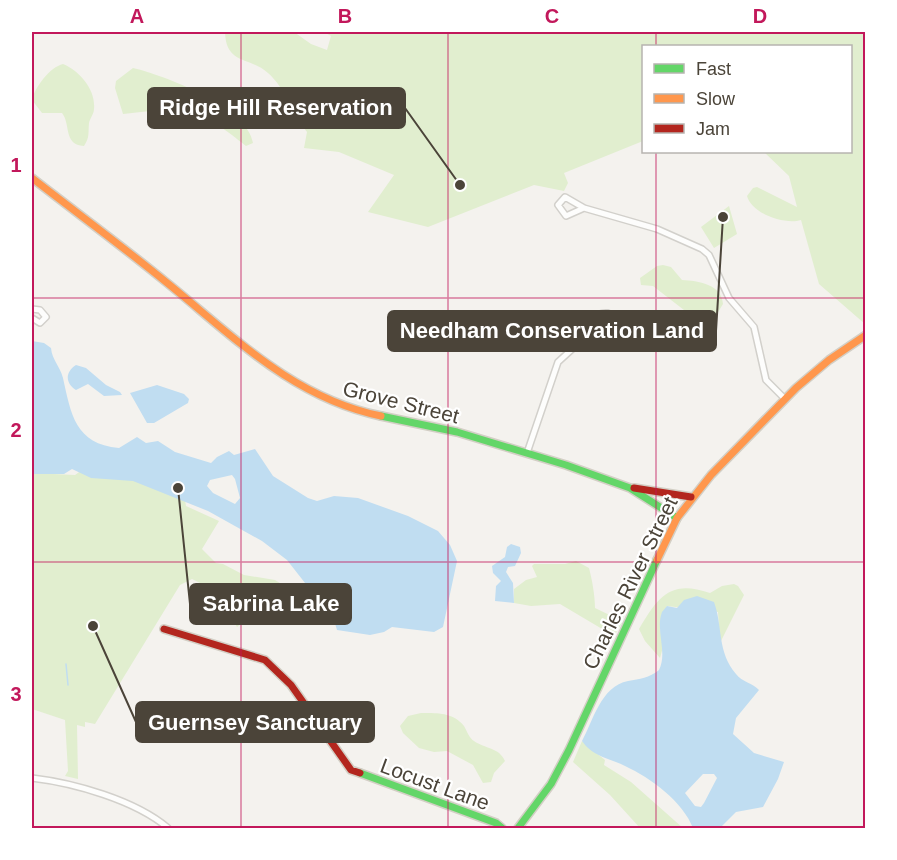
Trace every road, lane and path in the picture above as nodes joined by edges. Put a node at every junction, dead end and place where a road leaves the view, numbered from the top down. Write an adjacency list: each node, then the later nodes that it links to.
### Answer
1 (32, 178): 8 (street, Grove Street)
2 (584, 208): 7 (street)
3 (32, 309): 4 (street)
4 (32, 318)
5 (591, 332): 5 (street); 8 (street)
6 (866, 335): 7 (street, Charles River Street)
7 (784, 398): 10 (street, Charles River Street)
8 (527, 453): 9 (street, Grove Street)
9 (630, 488): 10 (street); 11 (street, Grove Street)
10 (691, 497): 11 (street, Charles River Street)
11 (677, 518): 16 (street, Charles River Street)
12 (164, 629): 15 (street, Locust Lane)
13 (32, 778): 14 (street)
14 (168, 828)
15 (502, 828)
16 (518, 828)

